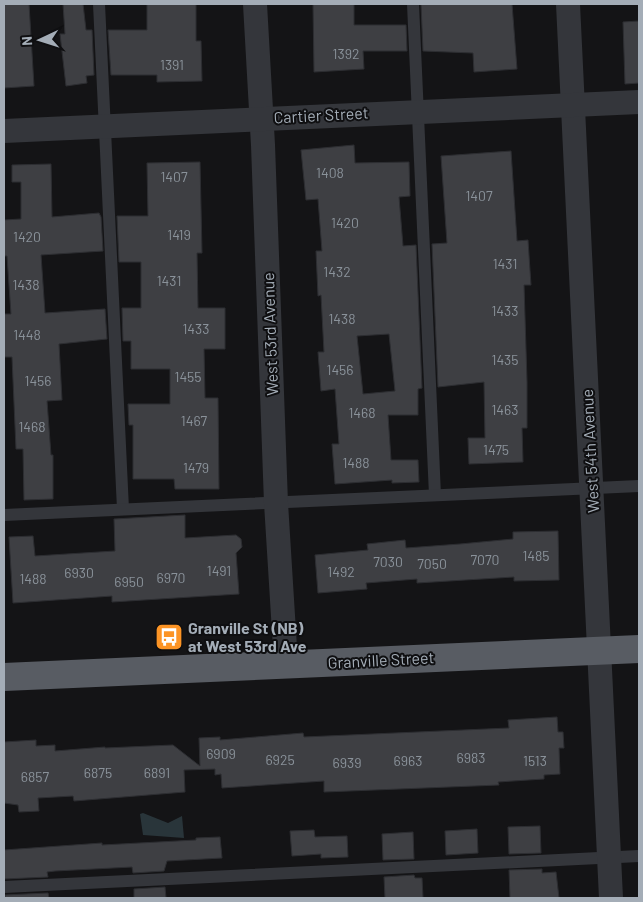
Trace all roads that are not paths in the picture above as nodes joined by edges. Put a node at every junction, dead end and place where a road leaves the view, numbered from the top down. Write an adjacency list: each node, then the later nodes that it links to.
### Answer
1 (99, 4): 9 (lane)
2 (255, 4): 8 (street, West 53rd Avenue)
3 (413, 4): 7 (lane)
4 (568, 4): 6 (street, West 54th Avenue)
5 (639, 102): 6 (street, Cartier Street)
6 (573, 104): 7 (street, Cartier Street); 12 (street, West 54th Avenue)
7 (418, 110): 8 (street, Cartier Street); 13 (lane)
8 (262, 118): 9 (street, Cartier Street); 14 (street, West 53rd Avenue)
9 (105, 125): 10 (street, Cartier Street); 15 (lane)
10 (4, 130)
11 (639, 486): 12 (lane)
12 (592, 488): 13 (lane); 18 (street, West 54th Avenue)
13 (435, 495): 14 (lane)
14 (276, 503): 15 (lane); 19 (street, West 53rd Avenue)
15 (123, 510): 16 (lane)
16 (4, 515)
17 (639, 649): 18 (highway, Granville Street)
18 (600, 650): 19 (highway, Granville Street); 22 (street, West 54th Avenue)
19 (286, 664): 20 (highway, Granville Street)
20 (4, 676)
21 (639, 856): 22 (lane)
22 (610, 858): 23 (lane); 24 (street, West 54th Avenue)
23 (4, 887)
24 (611, 898)

